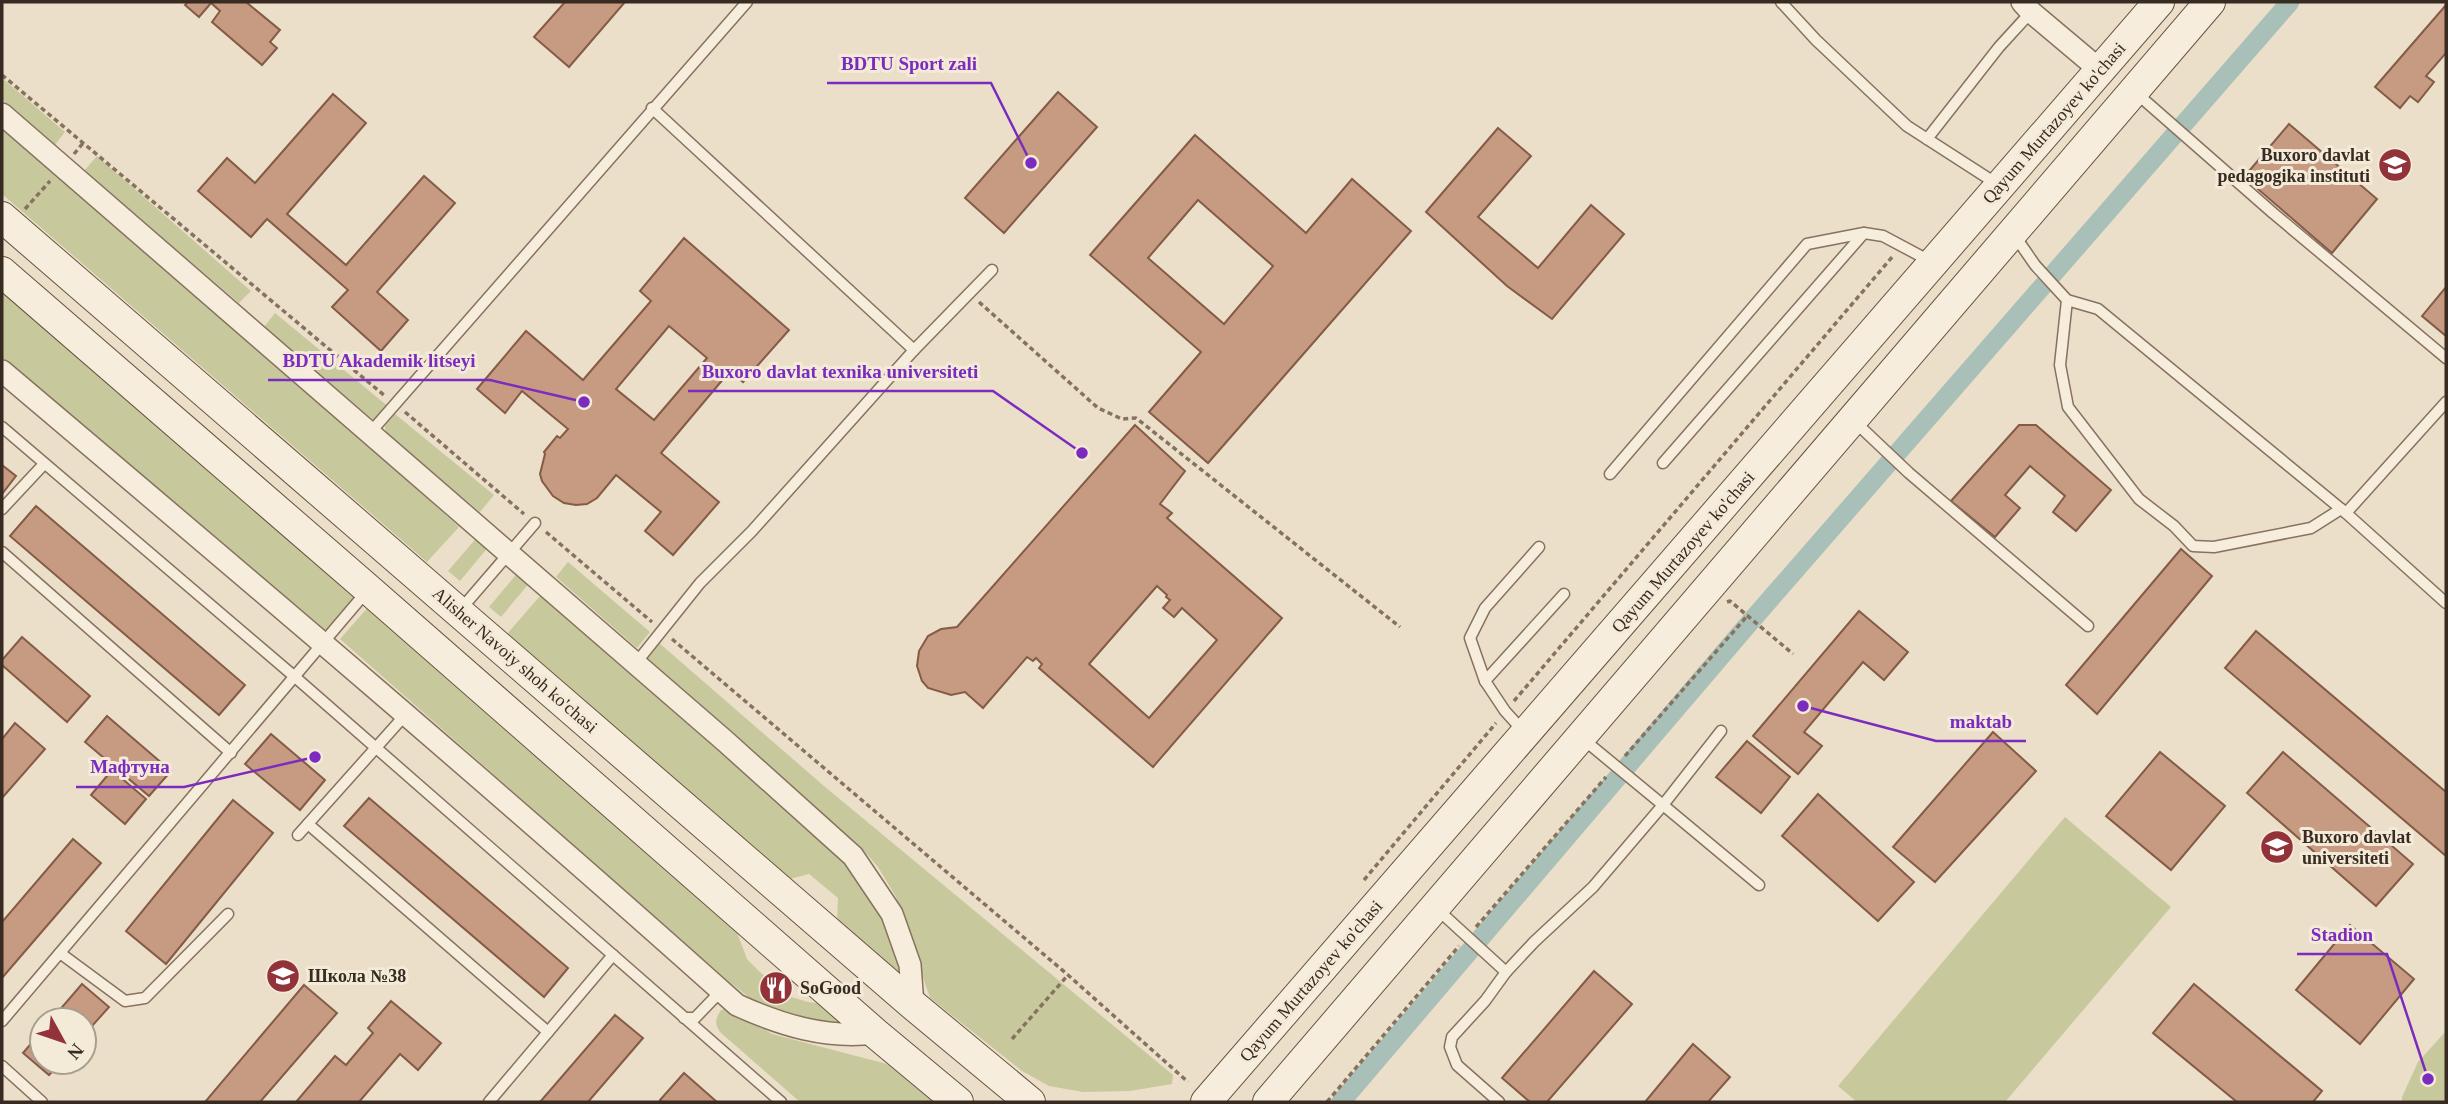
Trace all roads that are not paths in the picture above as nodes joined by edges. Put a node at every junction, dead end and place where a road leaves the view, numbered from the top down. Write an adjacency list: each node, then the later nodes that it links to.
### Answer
1 (747, 2): 8 (lane)
2 (1781, 2): 10 (lane)
3 (2159, 2): 6 (street, Qayum Murtazoyev ko'chasi)
4 (2210, 2): 7 (street)
5 (2026, 7): 6 (street); 10 (lane)
6 (2100, 70): 11 (street, Qayum Murtazoyev ko'chasi)
7 (2133, 90): 12 (street); 22 (lane)
8 (652, 108): 21 (lane); 27 (lane)
9 (2, 114): 27 (street)
10 (1927, 139): 13 (lane)
11 (2025, 155): 12 (street); 13 (street, Qayum Murtazoyev ko'chasi)
12 (2056, 182): 15 (street)
13 (1990, 196): 15 (street); 17 (street, Qayum Murtazoyev ko'chasi)
14 (12, 214): 40 (street, Alisher Navoiy shoh ko'chasi)
15 (2012, 232): 20 (lane); 26 (street)
16 (1864, 233): 17 (lane); 28 (lane); 30 (lane)
17 (1933, 263): 48 (street, Qayum Murtazoyev ko'chasi)
18 (992, 270): 21 (lane)
19 (2, 272): 37 (street)
20 (2067, 300): 32 (lane); 32 (lane)
21 (914, 350): 43 (lane)
22 (2446, 358)
23 (2, 371): 42 (street)
24 (2446, 402): 32 (lane)
25 (2, 427): 29 (lane)
26 (1859, 427): 41 (lane); 49 (street)
27 (369, 434): 36 (street)
28 (1663, 463)
29 (44, 464): 31 (lane); 44 (lane)
30 (1610, 474)
31 (2, 509)
32 (2344, 511): 39 (lane)
33 (535, 523): 36 (lane)
34 (1539, 547): 45 (lane)
35 (2, 552): 51 (lane)
36 (509, 554): 40 (lane); 43 (street)
37 (368, 589): 42 (lane); 66 (street)
38 (1564, 594): 45 (lane)
39 (2446, 603)
40 (459, 611): 62 (street, Alisher Navoiy shoh ko'chasi)
41 (2088, 626)
42 (323, 642): 44 (lane); 46 (street)
43 (636, 663): 62 (street)
44 (295, 677): 50 (lane); 51 (lane)
45 (1485, 681): 48 (lane)
46 (406, 714): 50 (lane); 61 (street)
47 (1721, 731): 52 (lane)
48 (1525, 733): 68 (street, Qayum Murtazoyev ko'chasi)
49 (1581, 737): 52 (lane); 56 (street)
50 (375, 747): 53 (lane); 59 (lane)
51 (231, 753): 58 (lane)
52 (1663, 805): 55 (lane); 60 (lane)
53 (308, 824): 54 (lane); 65 (lane)
54 (298, 835)
55 (1759, 885)
56 (1435, 907): 60 (lane); 74 (street)
57 (228, 914): 58 (lane)
58 (60, 953): 64 (lane)
59 (613, 955): 63 (lane); 65 (lane)
60 (1506, 972): 75 (lane)
61 (721, 991): 63 (lane); 66 (street)
62 (913, 1005): 73 (street, Alisher Navoiy shoh ko'chasi)
63 (684, 1018): 71 (lane)
64 (2, 1021)
65 (548, 1032): 70 (lane)
66 (875, 1033): 72 (street)
67 (2, 1066): 69 (lane)
68 (1197, 1092)
69 (42, 1102)
70 (489, 1102)
71 (781, 1102)
72 (958, 1102)
73 (1030, 1102)
74 (1268, 1102)
75 (1499, 1102)

